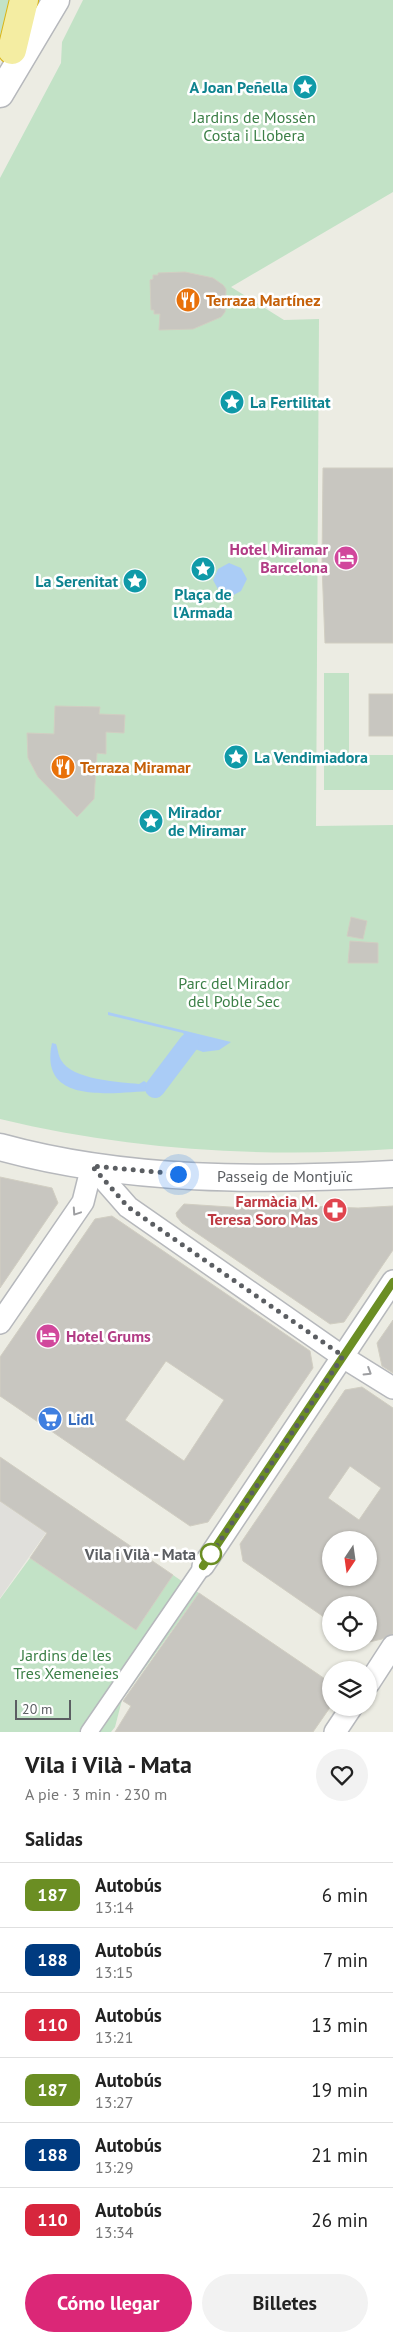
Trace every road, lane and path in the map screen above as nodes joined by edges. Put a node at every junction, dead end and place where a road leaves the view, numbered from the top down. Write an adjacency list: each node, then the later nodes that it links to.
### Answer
1 (24, 0): 3 (highway)
2 (56, 0): 4 (street)
3 (12, 50)
4 (0, 94)
5 (0, 1147): 6 (street, Passeig de Montjuïc)
6 (92, 1166): 7 (street, Passeig de Montjuïc); 9 (street, one-way to 9); 10 (street)
7 (393, 1174)
8 (393, 1282): 10 (street)
9 (0, 1323)
10 (343, 1356): 11 (street, one-way to 11); 12 (street)
11 (393, 1388)
12 (203, 1566): 16 (street)
13 (393, 1646): 14 (street)
14 (377, 1671)
15 (346, 1716): 17 (street)
16 (89, 1732)
17 (335, 1732)

